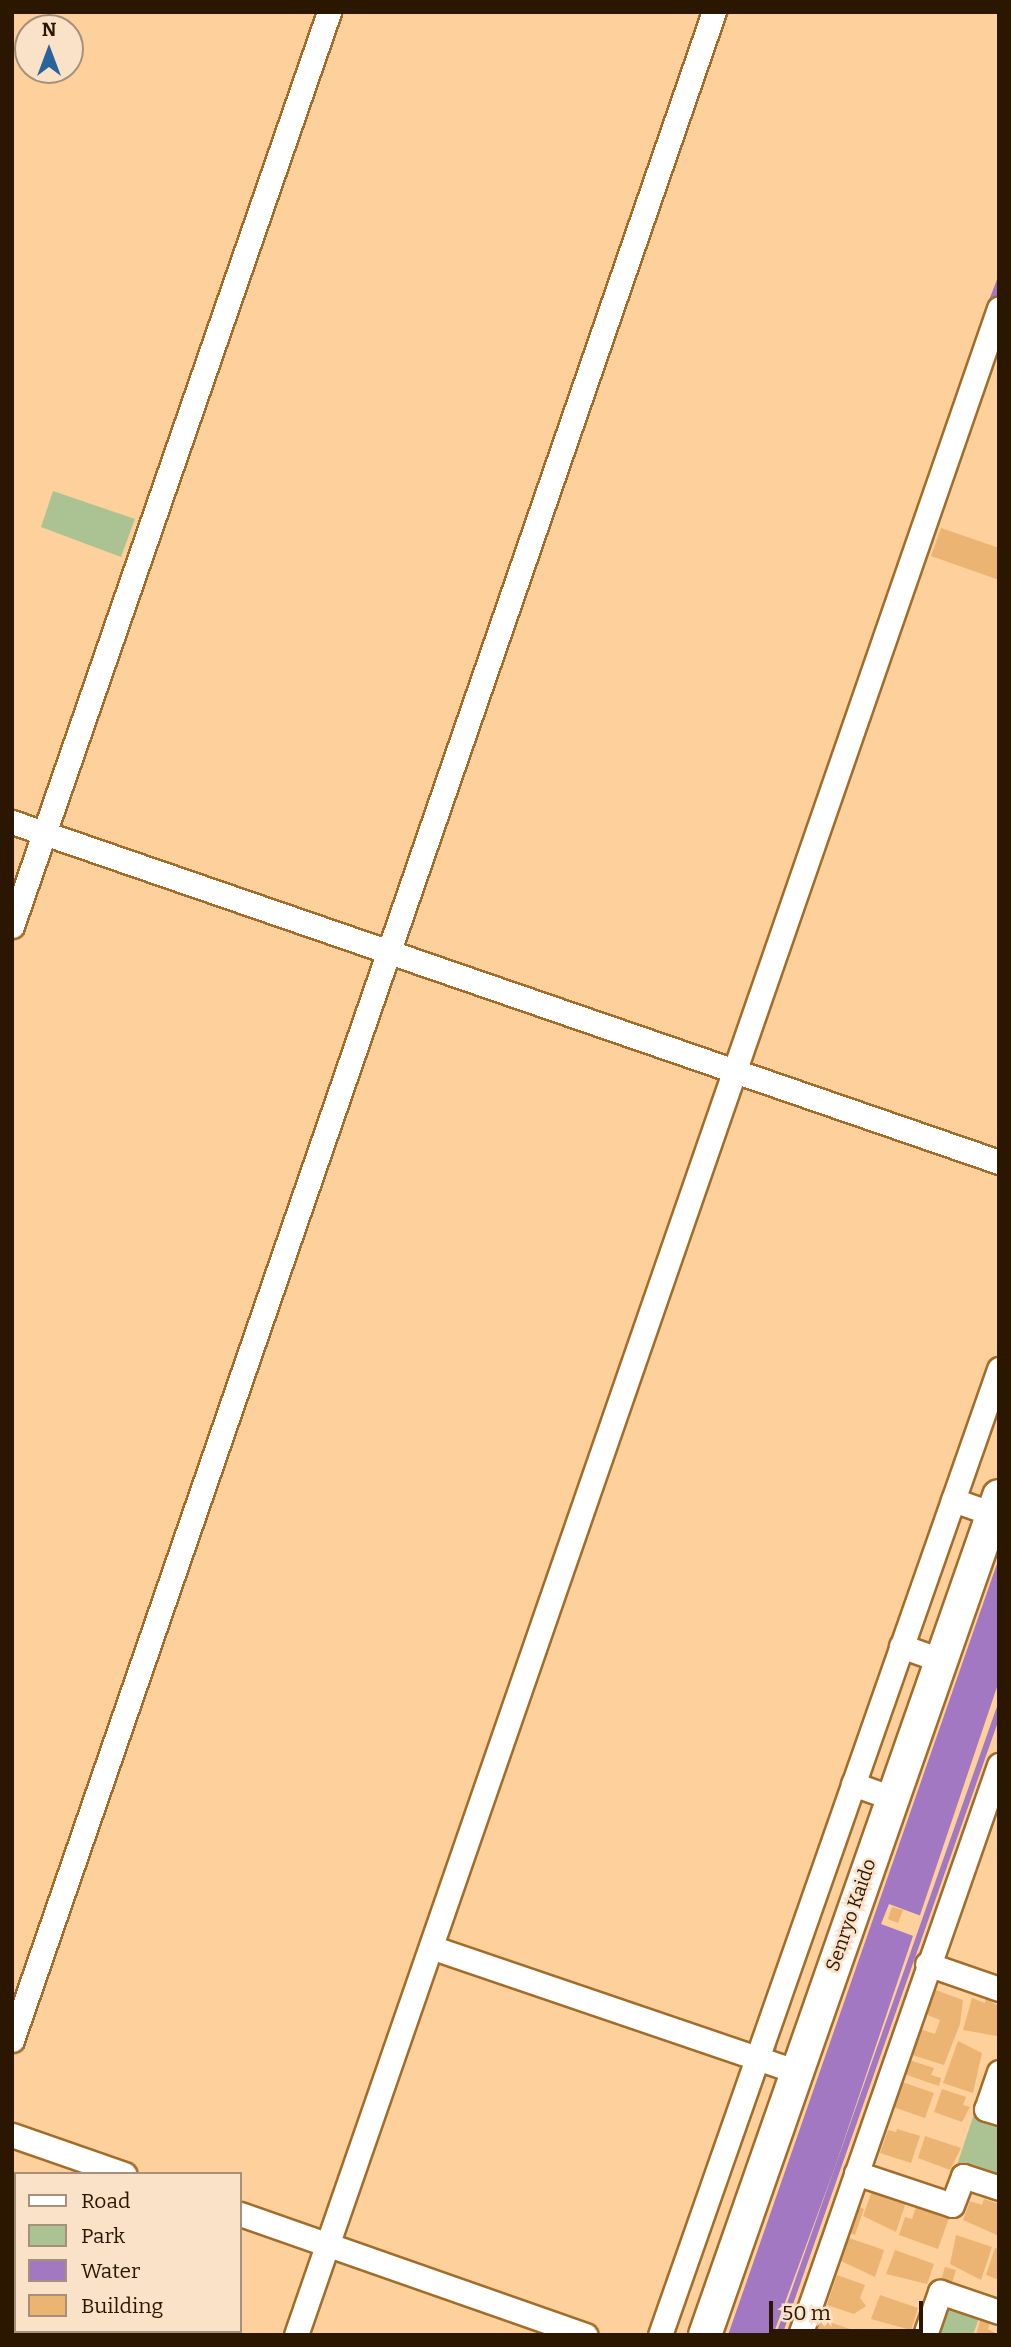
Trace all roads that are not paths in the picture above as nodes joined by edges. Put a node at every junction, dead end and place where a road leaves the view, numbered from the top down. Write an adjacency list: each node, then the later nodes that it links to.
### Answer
1 (329, 12): 5 (street)
2 (714, 12): 7 (street)
3 (999, 308): 8 (street)
4 (12, 822): 5 (street)
5 (44, 833): 6 (street); 7 (street)
6 (12, 926)
7 (388, 952): 8 (street); 18 (street)
8 (727, 1069): 9 (street); 15 (street)
9 (999, 1162)
10 (999, 1369): 11 (street)
11 (974, 1503): 12 (street, Senryo Kaido); 12 (street)
12 (916, 1652): 14 (street, Senryo Kaido); 14 (street)
13 (999, 1765): 16 (street)
14 (868, 1789): 19 (street, Senryo Kaido); 19 (street)
15 (431, 1947): 19 (street); 27 (street)
16 (927, 1964): 17 (street); 24 (street)
17 (999, 1989)
18 (12, 2040)
19 (773, 2063): 31 (street); 32 (street, Senryo Kaido)
20 (999, 2072): 21 (street)
21 (999, 2113)
22 (12, 2135): 23 (street)
23 (118, 2172)
24 (856, 2172): 25 (street); 33 (street)
25 (999, 2188)
26 (242, 2215): 27 (street)
27 (322, 2242): 29 (street); 30 (street)
28 (999, 2312): 34 (street)
29 (296, 2335)
30 (585, 2335)
31 (660, 2335)
32 (705, 2335)
33 (800, 2335)
34 (925, 2335)

